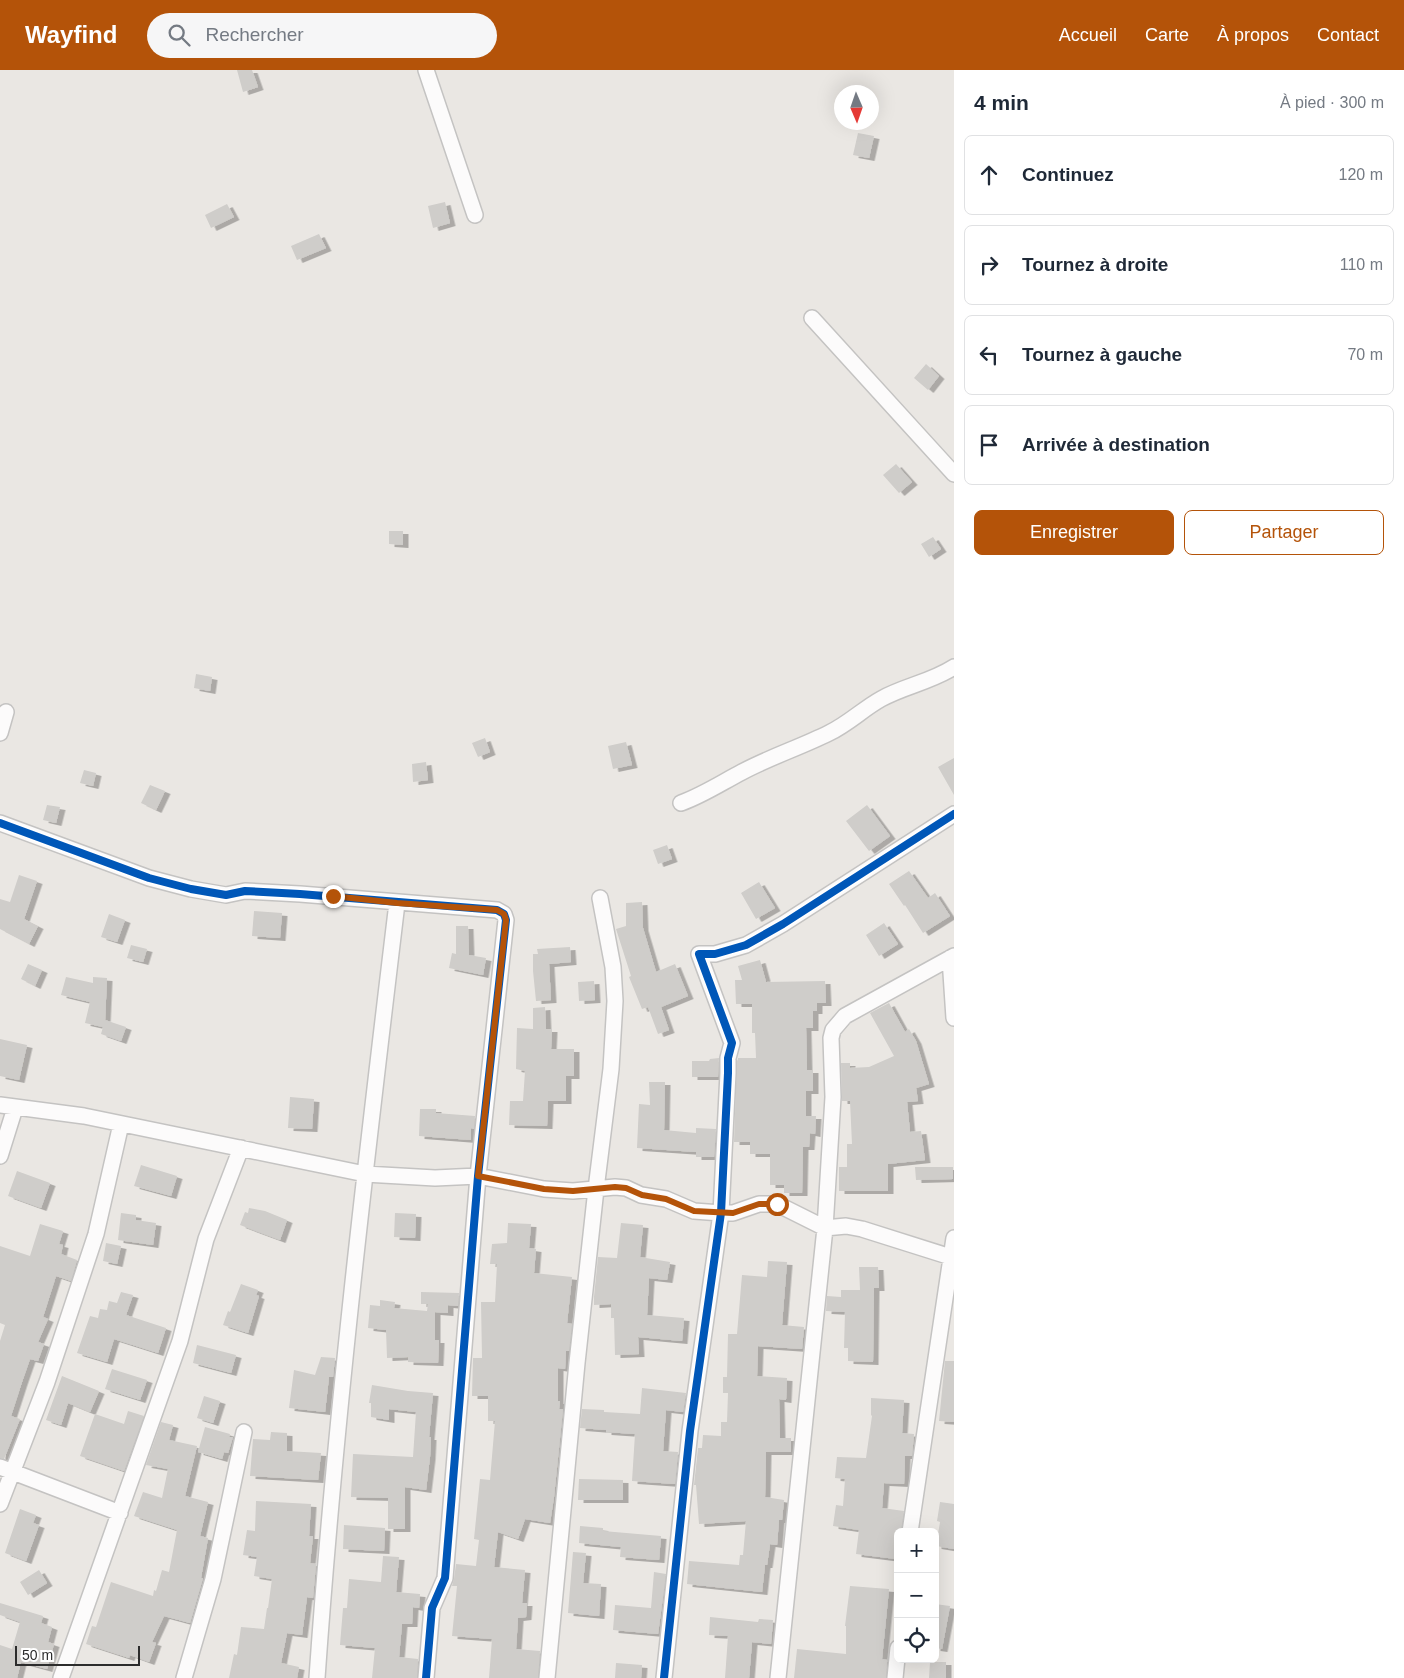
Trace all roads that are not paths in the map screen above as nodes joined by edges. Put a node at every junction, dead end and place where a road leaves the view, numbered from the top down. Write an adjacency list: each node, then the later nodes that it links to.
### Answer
1 (426, 70): 2 (street)
2 (475, 215)
3 (812, 318): 4 (street)
4 (954, 473)
5 (954, 667): 8 (street)
6 (6, 712): 7 (street)
7 (0, 733)
8 (681, 803)
9 (954, 814): 22 (street)
10 (0, 823): 12 (street)
11 (600, 898): 21 (street)
12 (397, 903): 19 (street); 20 (street)
13 (952, 957): 14 (street); 23 (street)
14 (954, 1018)
15 (8, 1106): 16 (street); 18 (street)
16 (121, 1124): 17 (street); 27 (street)
17 (241, 1148): 19 (street); 29 (street)
18 (0, 1156)
19 (365, 1174): 20 (street); 34 (street)
20 (478, 1176): 21 (street); 35 (street)
21 (596, 1189): 22 (street); 36 (street)
22 (721, 1213): 23 (street); 37 (street)
23 (825, 1228): 25 (street); 38 (street)
24 (954, 1238): 25 (street)
25 (953, 1258): 30 (street)
26 (244, 1432): 33 (street)
27 (6, 1470): 28 (street); 29 (street)
28 (0, 1504)
29 (120, 1513): 32 (street)
30 (911, 1528)
31 (896, 1663): 39 (street)
32 (61, 1678)
33 (184, 1678)
34 (317, 1678)
35 (426, 1678)
36 (547, 1678)
37 (664, 1678)
38 (778, 1678)
39 (895, 1678)

